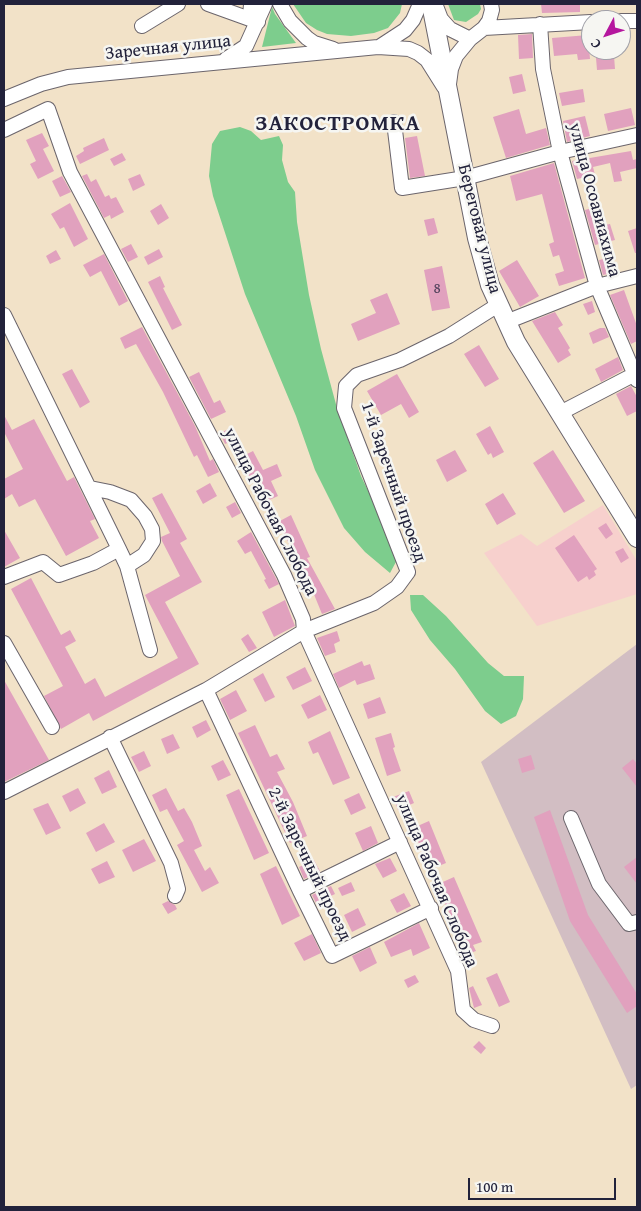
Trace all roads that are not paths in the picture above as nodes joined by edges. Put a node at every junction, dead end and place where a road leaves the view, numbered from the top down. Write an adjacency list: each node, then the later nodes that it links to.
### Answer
1 (178, 4): 12 (street)
2 (208, 4): 9 (street)
3 (265, 4): 9 (street)
4 (280, 4): 16 (street)
5 (420, 4): 15 (street)
6 (431, 4): 18 (main road)
7 (435, 4): 14 (street)
8 (491, 4): 13 (street)
9 (253, 14): 17 (street)
10 (581, 22): 11 (street)
11 (540, 24): 13 (street); 23 (street, улица Осоавиахима)
12 (142, 26)
13 (484, 28): 14 (street, Береговая улица)
14 (470, 39): 18 (street, Береговая улица)
15 (378, 47): 16 (street, Заречная улица); 18 (street, Заречная улица)
16 (339, 50): 17 (street, Заречная улица)
17 (221, 62): 19 (street, Заречная улица)
18 (448, 94): 24 (main road, Береговая улица)
19 (4, 99)
20 (394, 122): 24 (street)
21 (4, 130): 37 (street, улица Рабочая Слобода)
22 (637, 135): 23 (street)
23 (560, 152): 24 (street); 26 (street, улица Осоавиахима)
24 (465, 178): 27 (main road, Береговая улица)
25 (637, 276): 26 (street)
26 (597, 286): 29 (street); 30 (street, улица Осоавиахима)
27 (498, 305): 29 (main road, Береговая улица); 37 (street, 1-й Заречный проезд)
28 (4, 315): 32 (street)
29 (506, 322): 31 (main road, Береговая улица)
30 (636, 376): 31 (street)
31 (560, 413): 33 (main road, Береговая улица)
32 (90, 488): 34 (street); 35 (street)
33 (637, 538)
34 (119, 549): 35 (street); 36 (street)
35 (127, 566): 39 (street)
36 (4, 576)
37 (304, 631): 40 (street, 1-й Заречный проезд); 45 (street, улица Рабочая Слобода)
38 (4, 643): 41 (street)
39 (150, 650)
40 (206, 690): 42 (street, 1-й Заречный проезд); 46 (street, 2-й Заречный проезд)
41 (52, 727)
42 (110, 737): 43 (street, 1-й Заречный проезд); 47 (street)
43 (4, 792)
44 (571, 818): 49 (street)
45 (400, 842): 46 (street); 48 (street, улица Рабочая Слобода)
46 (300, 891): 48 (street, 2-й Заречный проезд)
47 (175, 896)
48 (431, 908): 50 (street, улица Рабочая Слобода)
49 (637, 922)
50 (492, 1026)

